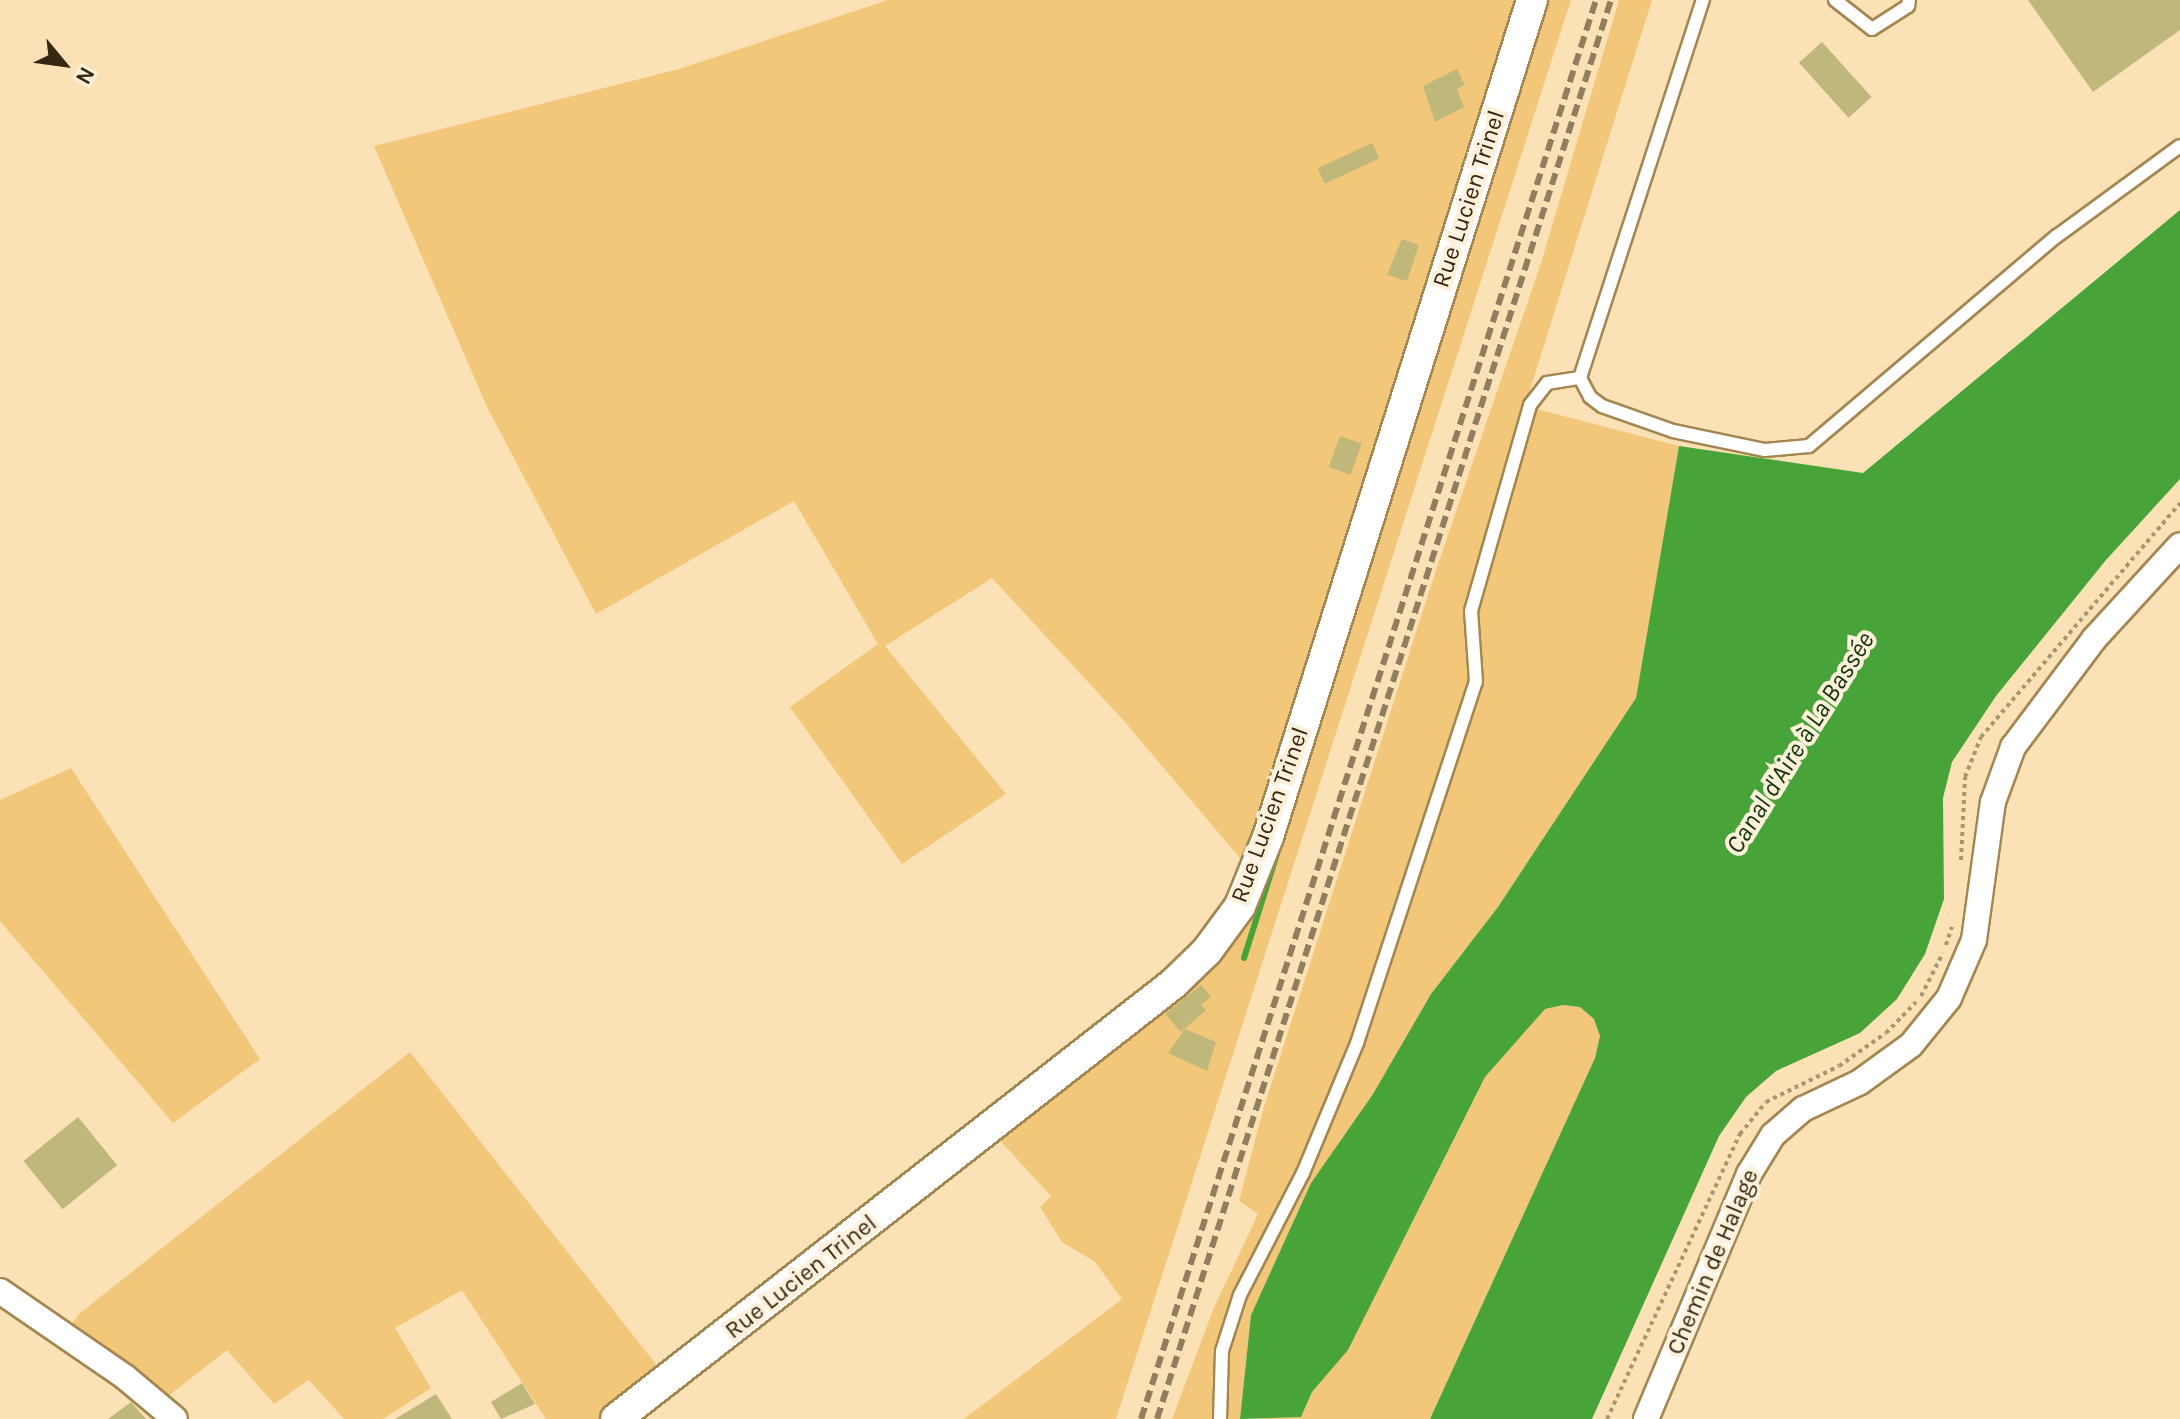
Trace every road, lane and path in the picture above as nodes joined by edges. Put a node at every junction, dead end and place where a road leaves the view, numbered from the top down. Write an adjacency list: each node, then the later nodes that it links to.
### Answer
1 (1532, 0): 13 (street, Rue Lucien Trinel)
2 (1703, 0): 6 (lane)
3 (1835, 0): 4 (lane)
4 (1909, 0)
5 (2180, 146): 6 (lane)
6 (1580, 378): 14 (lane)
7 (2180, 503): 9 (path)
8 (2180, 545): 16 (street, Chemin de Halage)
9 (1961, 871)
10 (1953, 924): 15 (path)
11 (0, 1291): 12 (street)
12 (175, 1419)
13 (616, 1419)
14 (1220, 1419)
15 (1607, 1419)
16 (1646, 1419)

